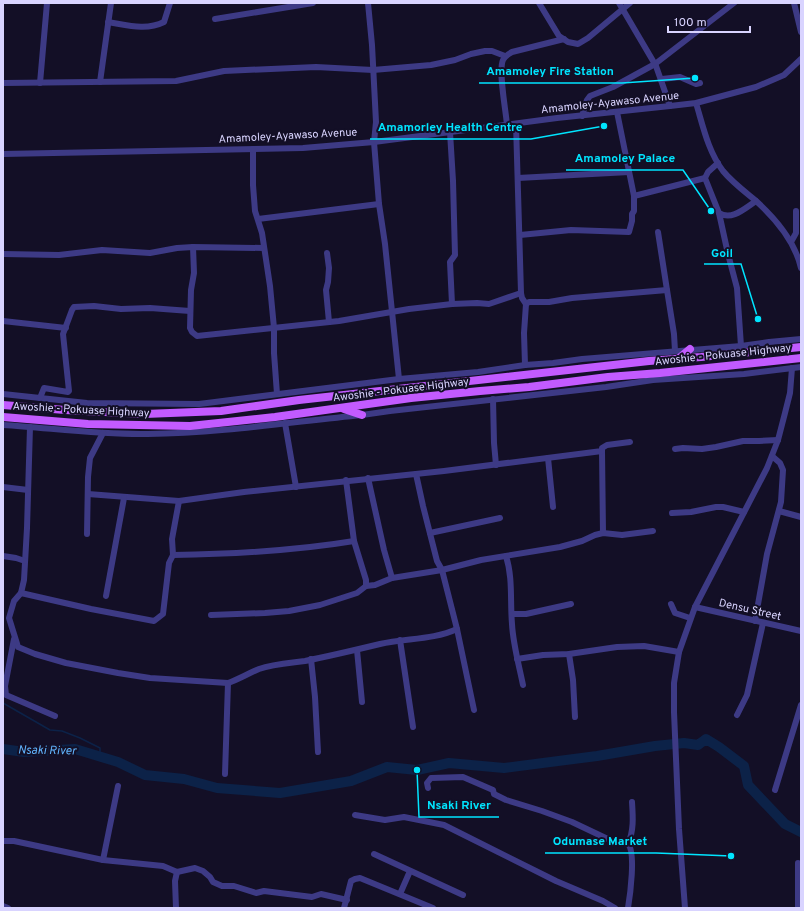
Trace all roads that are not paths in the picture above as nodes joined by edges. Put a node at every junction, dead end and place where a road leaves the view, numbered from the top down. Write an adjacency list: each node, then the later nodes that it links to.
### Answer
1 (47, 3): 23 (street)
2 (111, 3): 13 (street)
3 (170, 3): 13 (street)
4 (313, 3): 10 (street)
5 (368, 3): 19 (street)
6 (539, 3): 15 (street)
7 (630, 3): 11 (street)
8 (734, 3): 18 (street)
9 (794, 3): 14 (street)
10 (298, 4): 12 (street)
11 (620, 6): 15 (street); 18 (street)
12 (215, 19)
13 (108, 22): 21 (street)
14 (801, 32)
15 (564, 39): 16 (street)
16 (505, 56): 19 (street); 30 (street)
17 (801, 59): 25 (street, Amamoley-Ayawaso Avenue)
18 (655, 64): 20 (street); 28 (street)
19 (373, 70): 21 (street); 32 (street)
20 (662, 78): 24 (street); 26 (street)
21 (100, 82): 23 (street)
22 (3, 83): 23 (street)
23 (40, 83)
24 (700, 83)
25 (696, 103): 26 (street, Amamoley-Ayawaso Avenue); 35 (street)
26 (670, 106): 27 (street, Amamoley-Ayawaso Avenue)
27 (617, 112): 28 (street, Amamoley-Ayawaso Avenue); 36 (street)
28 (582, 116): 29 (street, Amamoley-Ayawaso Avenue)
29 (516, 124): 30 (street, Amamoley-Ayawaso Avenue); 37 (street)
30 (507, 125): 31 (street, Amamoley-Ayawaso Avenue)
31 (450, 132): 32 (street, Amamoley-Ayawaso Avenue); 55 (street)
32 (374, 142): 33 (street, Amamoley-Ayawaso Avenue); 41 (street)
33 (253, 149): 34 (street, Amamoley-Ayawaso Avenue); 44 (street)
34 (3, 154)
35 (718, 163): 38 (street); 40 (street)
36 (629, 172): 37 (street); 39 (street)
37 (518, 178): 46 (street)
38 (705, 178): 39 (street); 43 (street)
39 (634, 196): 46 (street)
40 (756, 201): 43 (street); 47 (street)
41 (379, 204): 44 (street); 58 (street)
42 (796, 211): 47 (street)
43 (719, 213): 64 (street)
44 (258, 218): 49 (street)
45 (658, 232): 53 (street)
46 (520, 235): 54 (street)
47 (791, 242): 52 (street)
48 (193, 247): 49 (street); 51 (street); 57 (street)
49 (264, 248): 62 (street)
50 (327, 253): 60 (street)
51 (3, 254)
52 (801, 268)
53 (667, 290): 56 (street); 67 (street)
54 (521, 293): 55 (street); 56 (street)
55 (452, 304): 58 (street)
56 (526, 304): 69 (street)
57 (190, 311): 61 (street); 62 (street)
58 (392, 313): 60 (street); 72 (street)
59 (3, 321): 61 (street)
60 (329, 322): 62 (street)
61 (66, 328): 75 (street)
62 (274, 328): 74 (street)
63 (801, 339): 64 (street)
64 (741, 346): 66 (street)
65 (801, 347): 67 (main road, Awoshie - Pokuase Highway)
66 (690, 349): 67 (main road)
67 (677, 355): 69 (street); 79 (main road, Awoshie - Pokuase Highway)
68 (801, 358): 78 (main road, Awoshie - Pokuase Highway)
69 (525, 365): 72 (street)
70 (801, 367): 71 (street)
71 (792, 368): 76 (street); 87 (street)
72 (399, 379): 74 (street)
73 (3, 394): 75 (street)
74 (277, 394): 75 (street)
75 (40, 398)
76 (493, 399): 80 (street); 93 (street)
77 (3, 405): 79 (main road, Awoshie - Pokuase Highway)
78 (341, 408): 80 (main road); 82 (main road, Awoshie - Pokuase Highway)
79 (66, 410): 82 (main road)
80 (362, 415): 83 (street)
81 (3, 417): 82 (main road, Awoshie - Pokuase Highway)
82 (60, 421)
83 (285, 423): 86 (street); 98 (street)
84 (3, 425): 85 (street)
85 (30, 427): 86 (street); 99 (street)
86 (103, 432): 100 (street)
87 (778, 440): 89 (street); 91 (street)
88 (630, 442): 90 (street)
89 (674, 449)
90 (602, 452): 92 (street); 112 (street)
91 (772, 456): 104 (street); 105 (street)
92 (548, 458): 93 (street); 103 (street)
93 (496, 465): 94 (street)
94 (416, 474): 95 (street); 110 (street)
95 (368, 478): 96 (street); 119 (street)
96 (346, 480): 98 (street); 113 (street)
97 (3, 487): 99 (street)
98 (296, 487): 102 (street)
99 (28, 490): 117 (street)
100 (88, 494): 101 (street); 111 (street)
101 (124, 498): 102 (street); 122 (street)
102 (179, 501): 114 (street)
103 (553, 507)
104 (779, 511): 107 (street); 130 (street)
105 (744, 512): 106 (street); 125 (street)
106 (672, 513)
107 (801, 517)
108 (500, 518): 110 (street)
109 (653, 531): 112 (street)
110 (430, 533): 118 (street)
111 (87, 534)
112 (604, 534): 116 (street)
113 (354, 541): 114 (street); 120 (street)
114 (173, 555): 121 (street)
115 (3, 556): 117 (street)
116 (506, 556): 118 (street); 126 (street)
117 (25, 561): 121 (street)
118 (442, 570): 119 (street); 132 (street)
119 (392, 578): 120 (street)
120 (366, 586): 127 (street)
121 (21, 593): 128 (street)
122 (106, 596)
123 (571, 604): 126 (street)
124 (671, 604): 129 (street)
125 (695, 607): 129 (street); 130 (street, Densu Street)
126 (512, 614): 140 (street)
127 (211, 615)
128 (6, 618): 134 (street)
129 (690, 618): 137 (street)
130 (755, 621): 131 (street, Densu Street)
131 (763, 623): 133 (street, Densu Street); 146 (street)
132 (457, 629): 135 (street); 145 (street)
133 (801, 631)
134 (14, 637): 141 (street); 147 (street)
135 (400, 640): 136 (street); 149 (street)
136 (358, 650): 139 (street); 143 (street)
137 (679, 652): 138 (street); 174 (street)
138 (569, 654): 140 (street); 148 (street)
139 (311, 659): 141 (street); 150 (street)
140 (517, 659): 142 (street)
141 (228, 683): 151 (street)
142 (523, 685)
143 (362, 702)
144 (801, 705): 154 (street)
145 (474, 710)
146 (737, 715)
147 (55, 716)
148 (575, 716)
149 (413, 727)
150 (318, 752)
151 (225, 774)
152 (118, 786): 160 (street)
153 (428, 788): 158 (street)
154 (775, 790)
155 (632, 802): 158 (street)
156 (355, 815): 172 (street)
157 (3, 841): 160 (street)
158 (628, 844): 173 (street)
159 (374, 854): 162 (street)
160 (103, 860): 163 (street)
161 (798, 863): 175 (street)
162 (410, 871): 164 (street); 165 (street)
163 (177, 872): 166 (street); 169 (street)
164 (400, 894): 166 (street); 171 (street)
165 (463, 895)
166 (346, 900): 170 (street)
167 (3, 906): 168 (street)
168 (8, 908)
169 (176, 908)
170 (344, 908)
171 (433, 908)
172 (615, 908)
173 (628, 908)
174 (685, 908)
175 (798, 908)

